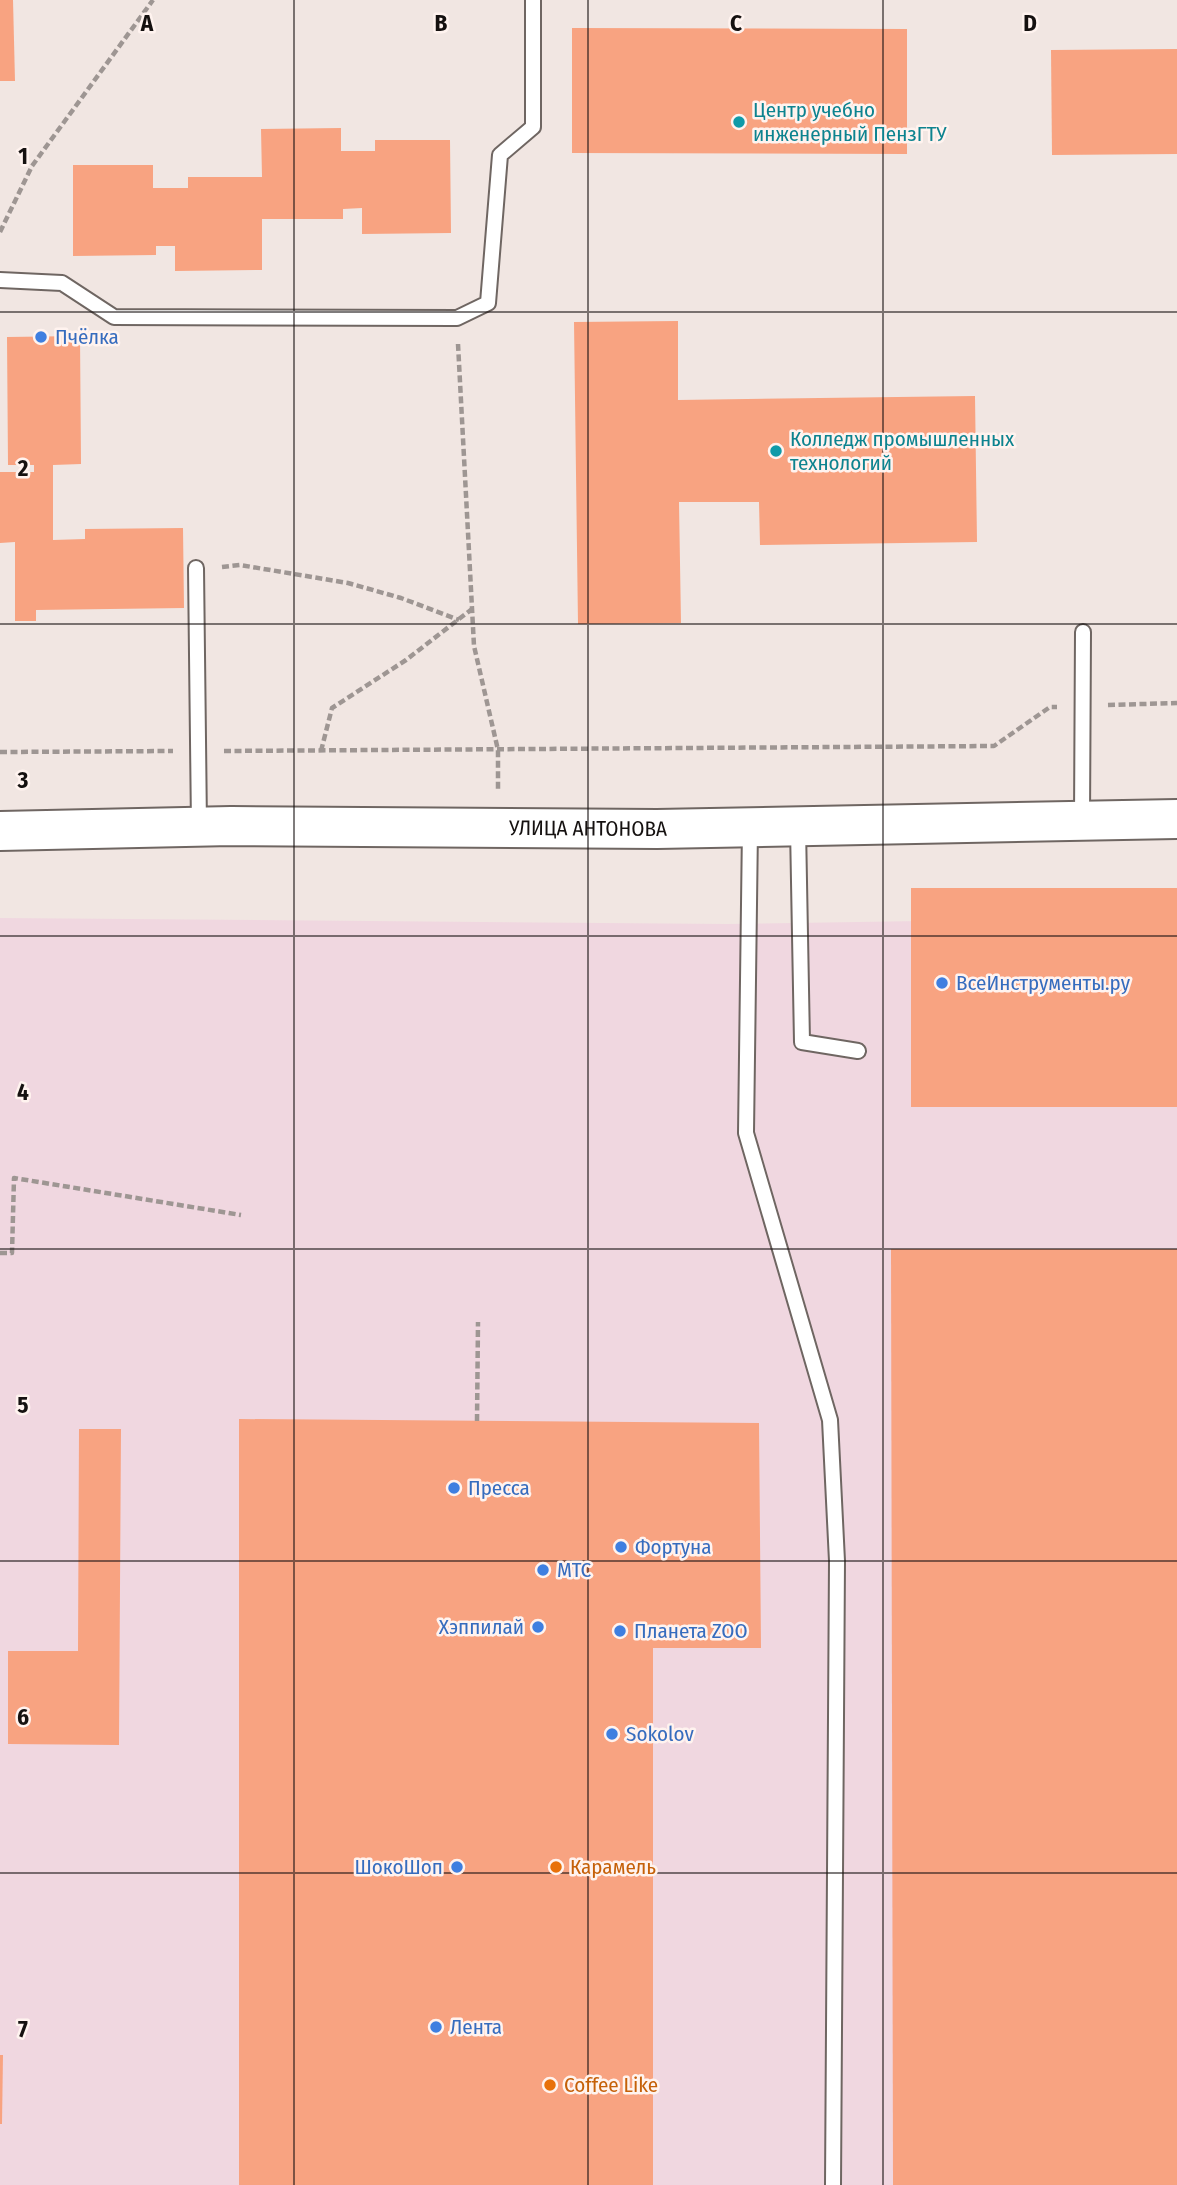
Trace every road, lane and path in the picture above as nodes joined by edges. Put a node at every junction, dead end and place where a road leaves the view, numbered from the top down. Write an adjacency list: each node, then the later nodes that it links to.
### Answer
1 (153, 0): 3 (path)
2 (533, 0): 5 (lane)
3 (0, 232)
4 (0, 280): 5 (lane)
5 (457, 318): 7 (path)
6 (196, 568): 8 (path); 13 (lane)
7 (473, 609): 8 (path); 12 (path)
8 (459, 620): 14 (path)
9 (1083, 632): 11 (lane)
10 (1177, 703): 11 (path)
11 (1082, 706): 12 (path); 17 (lane)
12 (498, 750): 14 (path); 21 (path)
13 (198, 751): 14 (path); 15 (path); 20 (lane)
14 (321, 751)
15 (0, 752)
16 (1177, 819): 17 (main road, УЛИЦА АНТОНОВА)
17 (1082, 820): 18 (main road, УЛИЦА АНТОНОВА)
18 (798, 825): 19 (main road, УЛИЦА АНТОНОВА); 23 (lane)
19 (750, 826): 21 (main road, УЛИЦА АНТОНОВА); 28 (lane)
20 (199, 827): 21 (main road, УЛИЦА АНТОНОВА); 22 (main road, УЛИЦА АНТОНОВА)
21 (498, 828)
22 (0, 831)
23 (858, 1051)
24 (241, 1215): 25 (path)
25 (0, 1253)
26 (478, 1322): 27 (path)
27 (477, 1421)
28 (833, 2185)

